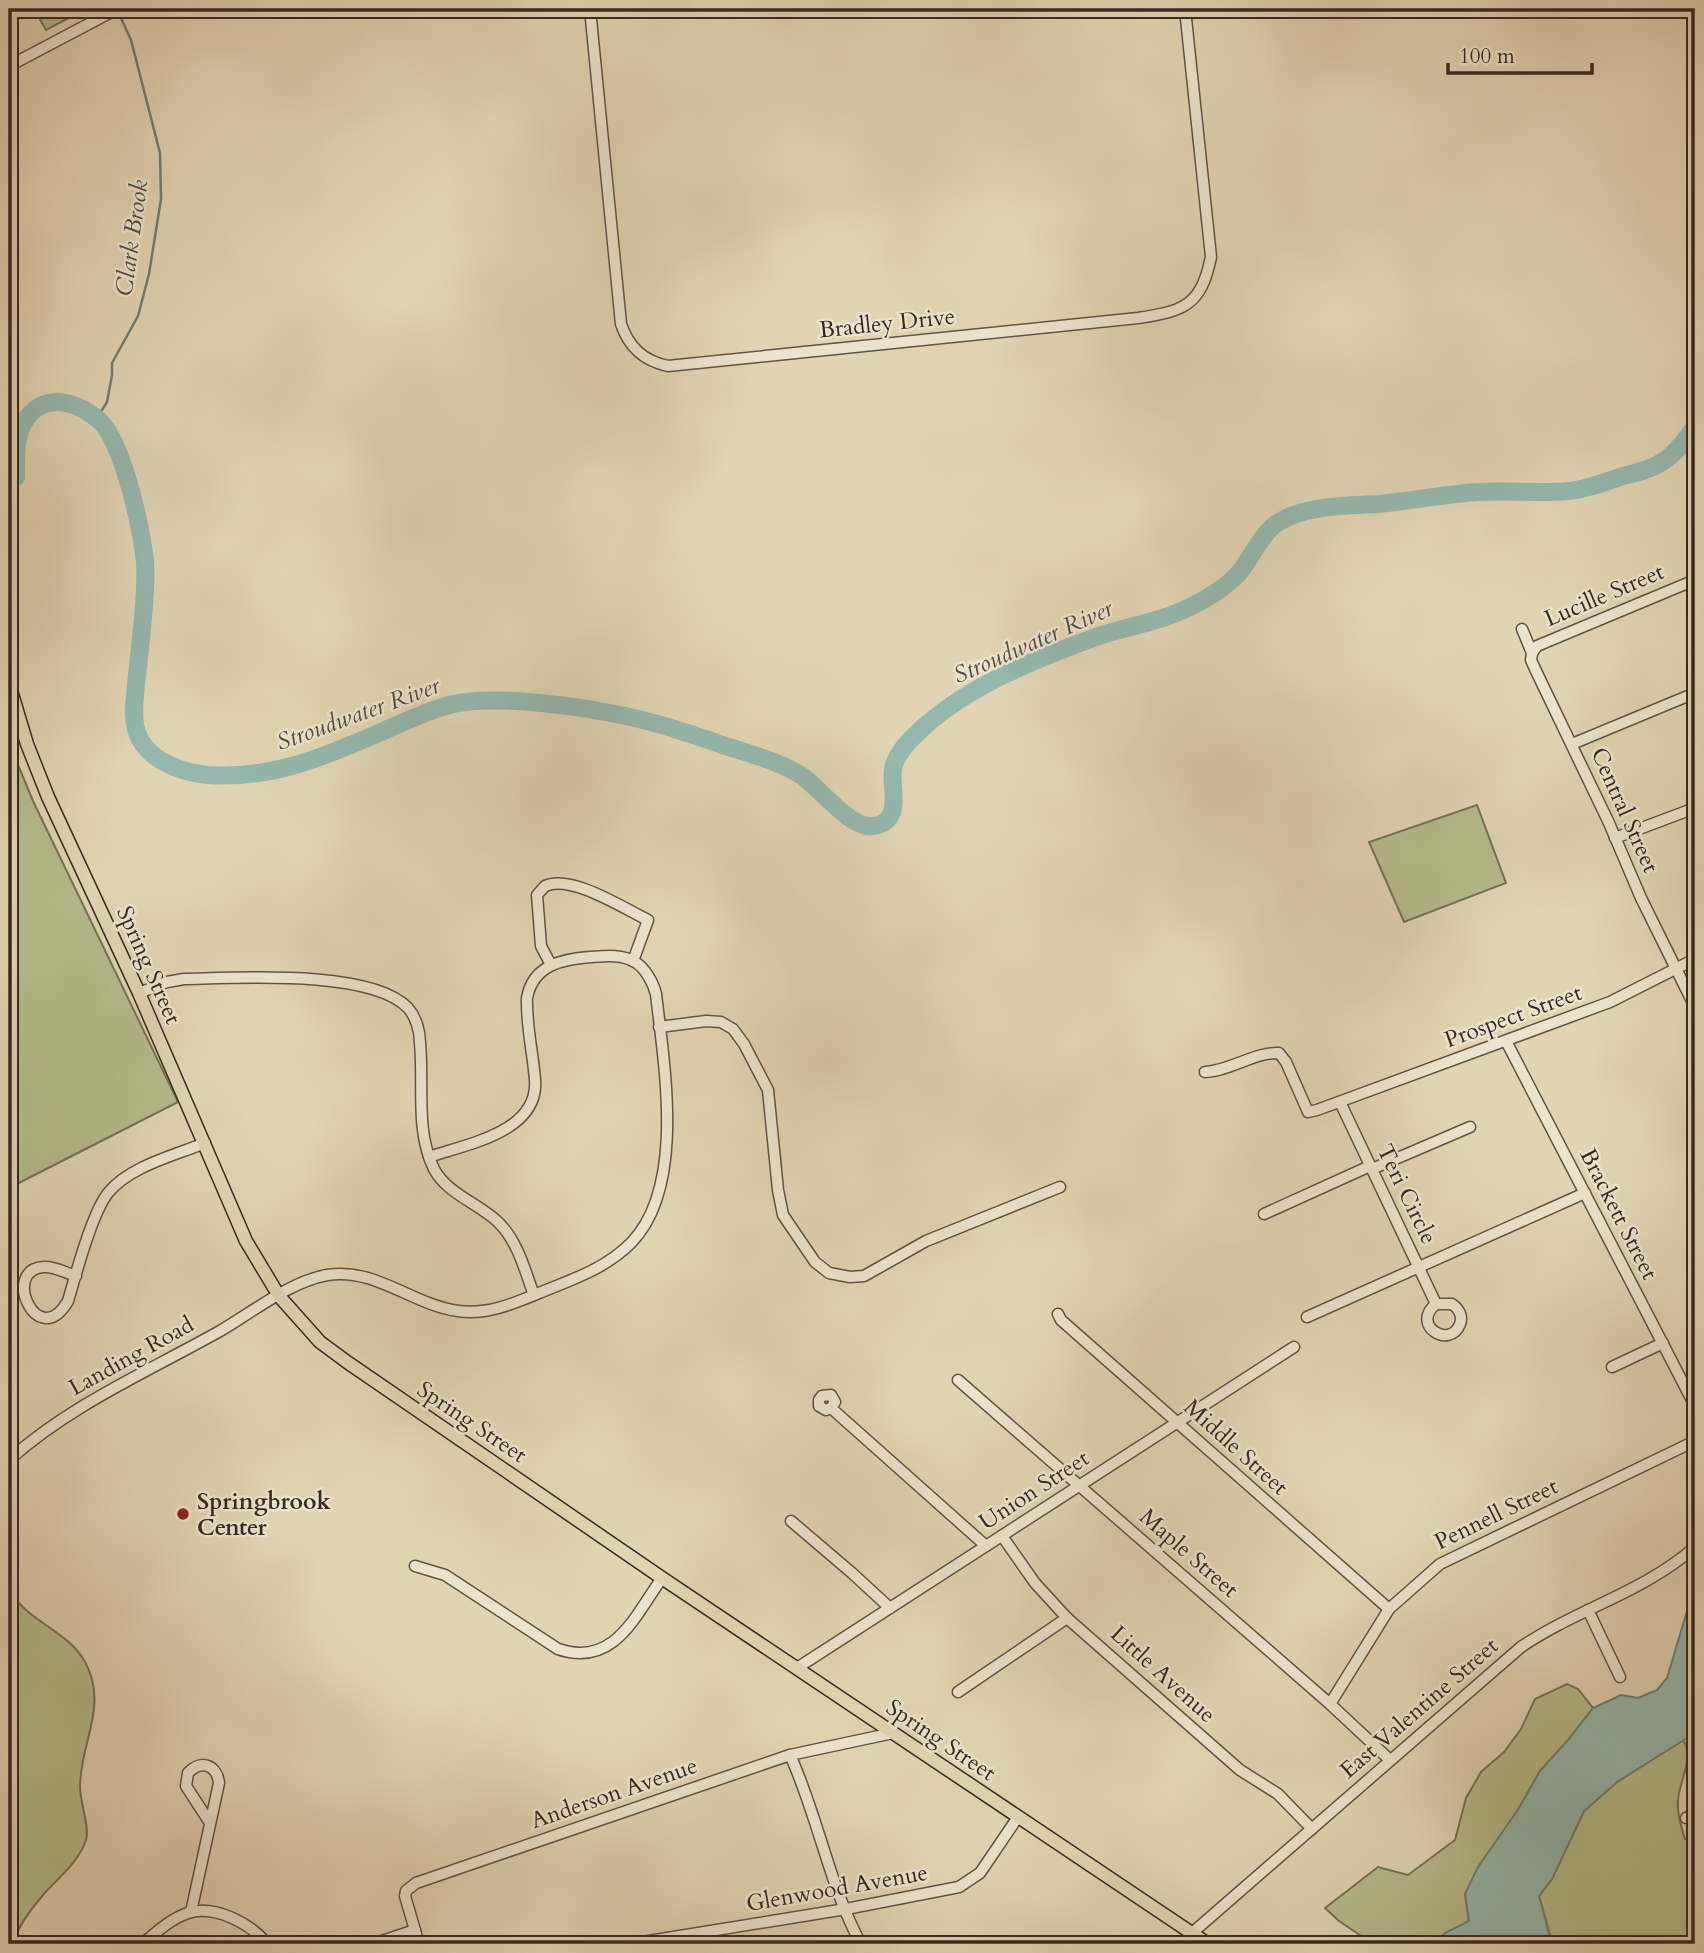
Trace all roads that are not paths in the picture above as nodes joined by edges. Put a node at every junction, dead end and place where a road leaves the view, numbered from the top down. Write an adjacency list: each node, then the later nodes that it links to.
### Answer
1 (117, 9): 4 (street)
2 (590, 9): 3 (street, Bradley Drive)
3 (1185, 9)
4 (9, 66)
5 (1695, 580): 7 (street, Lucille Street)
6 (1522, 629): 7 (street, Central Street)
7 (1532, 653): 10 (street, Central Street)
8 (9, 684): 17 (main road, Spring Street)
9 (1695, 693): 10 (street)
10 (1572, 744): 12 (street, Central Street)
11 (1695, 808): 12 (street)
12 (1615, 838): 16 (street, Central Street)
13 (1695, 959): 16 (street, Prospect Street)
14 (633, 961): 15 (street); 15 (street); 19 (street, Landing Road)
15 (551, 965): 25 (street)
16 (1676, 968): 18 (street, Central Street); 20 (street, Prospect Street)
17 (139, 993): 24 (main road, Spring Street); 25 (street)
18 (1695, 1007)
19 (659, 1027): 27 (street); 32 (street, Landing Road)
20 (1506, 1041): 22 (street, Prospect Street); 28 (street, Brackett Street)
21 (1205, 1072): 22 (street, Prospect Street)
22 (1340, 1102): 26 (street, Teri Circle)
23 (1470, 1127): 26 (street)
24 (205, 1143): 31 (street); 33 (main road, Spring Street)
25 (429, 1157): 32 (street)
26 (1371, 1167): 29 (street); 30 (street, Teri Circle)
27 (1059, 1187)
28 (1585, 1193): 30 (street); 37 (street, Brackett Street)
29 (1264, 1214)
30 (1418, 1266): 34 (street, Teri Circle); 36 (street)
31 (76, 1276): 31 (street)
32 (534, 1294): 33 (street, Landing Road)
33 (279, 1296): 45 (street, Landing Road); 52 (main road, Spring Street)
34 (1436, 1304)
35 (1058, 1314): 43 (street, Middle Street)
36 (1307, 1317)
37 (1662, 1343): 39 (street); 41 (street, Brackett Street)
38 (1294, 1347): 43 (street, Union Street)
39 (1612, 1367)
40 (957, 1380): 46 (street, Maple Street)
41 (1695, 1406)
42 (831, 1409): 49 (street)
43 (1177, 1423): 46 (street, Union Street); 54 (street, Middle Street)
44 (1695, 1441): 54 (street, Pennell Street)
45 (9, 1460)
46 (1079, 1486): 48 (street, Union Street); 60 (street, Maple Street)
47 (790, 1521): 53 (street)
48 (1002, 1536): 49 (street, Union Street); 56 (street, Little Avenue)
49 (986, 1546): 53 (street, Union Street)
50 (1695, 1548): 55 (street, East Valentine Street)
51 (415, 1566): 52 (street)
52 (662, 1578): 57 (main road, Spring Street)
53 (890, 1608): 57 (street, Union Street)
54 (1389, 1609): 60 (street, Pennell Street)
55 (1588, 1610): 58 (street); 63 (street, East Valentine Street)
56 (1067, 1618): 59 (street); 66 (street, Little Avenue)
57 (797, 1668): 61 (main road, Spring Street)
58 (1620, 1677)
59 (958, 1692)
60 (1330, 1704): 63 (street, Maple Street)
61 (893, 1733): 62 (street, Anderson Avenue); 64 (main road, Spring Street)
62 (790, 1755): 67 (street); 69 (street, Anderson Avenue)
63 (1390, 1760): 66 (street, East Valentine Street)
64 (1018, 1817): 67 (street, Glenwood Avenue); 70 (main road, Spring Street)
65 (210, 1823): 65 (street); 68 (street)
66 (1312, 1829): 70 (street, East Valentine Street)
67 (846, 1909): 75 (street, Glenwood Avenue); 76 (street)
68 (191, 1912): 71 (street); 72 (street)
69 (415, 1930): 73 (street); 74 (street, Anderson Avenue)
70 (1192, 1933): 77 (main road, Spring Street)
71 (142, 1944)
72 (267, 1944)
73 (373, 1944)
74 (419, 1944)
75 (629, 1944)
76 (861, 1944)
77 (1208, 1944)

